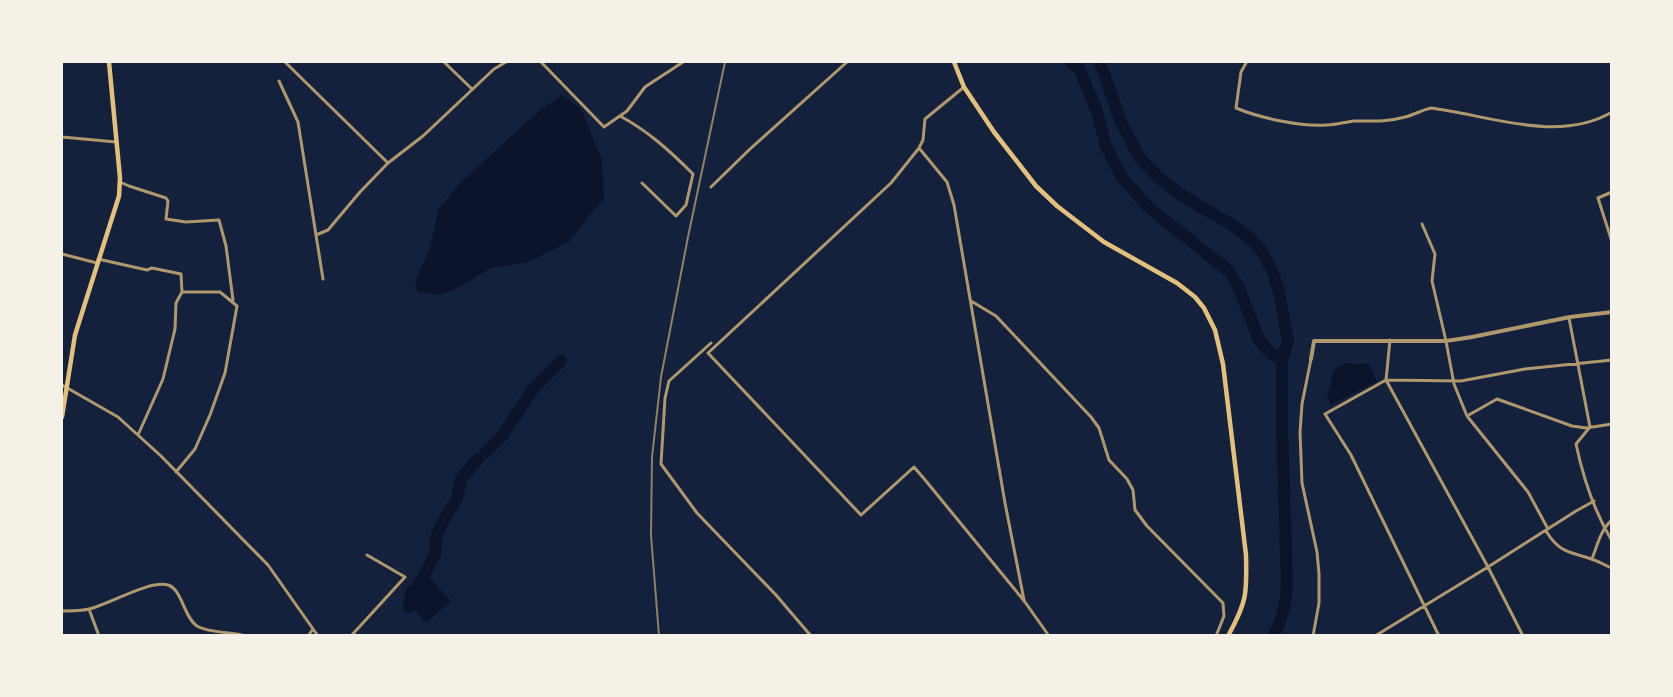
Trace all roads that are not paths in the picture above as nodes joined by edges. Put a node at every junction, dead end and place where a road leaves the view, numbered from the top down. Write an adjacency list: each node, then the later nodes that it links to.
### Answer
1 (109, 62): 16 (main road)
2 (285, 62): 18 (street)
3 (444, 62): 12 (street)
4 (506, 62): 12 (street)
5 (541, 62): 14 (street)
6 (683, 62): 14 (street)
7 (847, 62): 21 (street)
8 (954, 62): 11 (main road)
9 (1246, 63): 13 (street)
10 (279, 81): 24 (street)
11 (964, 87): 17 (street); 71 (main road)
12 (472, 90): 18 (street)
13 (1611, 112)
14 (620, 116): 20 (street)
15 (62, 137): 16 (street)
16 (117, 142): 19 (main road)
17 (919, 148): 30 (street); 58 (street)
18 (388, 163): 24 (street)
19 (120, 182): 27 (main road); 31 (street)
20 (642, 183)
21 (711, 187)
22 (1611, 192): 25 (street)
23 (1422, 224): 35 (street)
24 (316, 235): 28 (street)
25 (1611, 242)
26 (62, 254): 27 (street)
27 (98, 261): 29 (street); 42 (main road)
28 (323, 279)
29 (182, 292): 31 (street); 47 (street)
30 (971, 301): 58 (street); 70 (street)
31 (233, 302): 48 (street)
32 (1611, 312): 33 (street)
33 (1569, 318): 35 (street); 39 (street)
34 (1390, 340): 35 (street); 37 (street); 40 (street)
35 (1446, 341): 41 (street)
36 (711, 343): 68 (street)
37 (1311, 359): 72 (street)
38 (1611, 360): 39 (street)
39 (1578, 364): 41 (street); 46 (street)
40 (1386, 380): 41 (street); 56 (street); 59 (street)
41 (1453, 381): 43 (street)
42 (64, 386): 44 (main road); 47 (street)
43 (1467, 416): 46 (street); 52 (street)
44 (62, 417)
45 (1611, 424): 46 (street)
46 (1590, 427): 49 (street)
47 (138, 435): 48 (street)
48 (176, 472): 62 (street)
49 (1594, 501): 51 (street); 52 (street)
50 (1611, 520): 51 (street)
51 (1605, 528): 53 (street); 55 (street)
52 (1547, 530): 55 (street); 56 (street)
53 (1611, 541)
54 (368, 555): 67 (street)
55 (1592, 559): 57 (street)
56 (1488, 567): 59 (street); 75 (street)
57 (1611, 568)
58 (1025, 602): 69 (street)
59 (1425, 606): 73 (street); 74 (street)
60 (89, 609): 61 (street); 63 (street); 64 (street)
61 (62, 611)
62 (313, 629): 65 (street); 66 (street)
63 (99, 636)
64 (246, 636)
65 (308, 636)
66 (318, 636)
67 (351, 636)
68 (812, 636)
69 (1049, 636)
70 (1216, 636)
71 (1228, 636)
72 (1313, 636)
73 (1376, 636)
74 (1439, 636)
75 (1523, 636)

